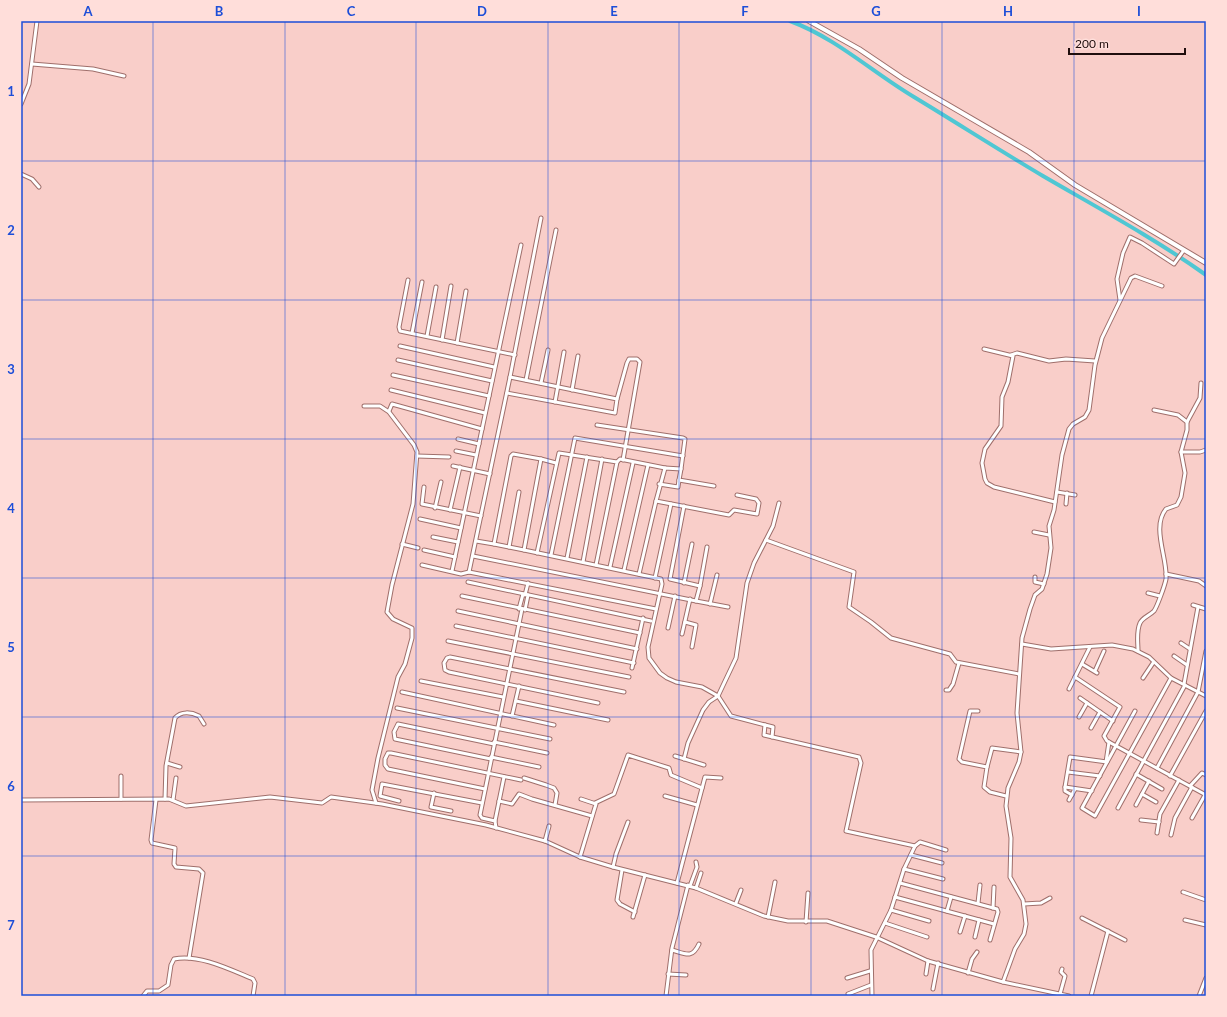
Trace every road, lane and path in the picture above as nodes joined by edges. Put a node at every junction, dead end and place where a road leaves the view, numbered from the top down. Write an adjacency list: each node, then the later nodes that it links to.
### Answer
1 (37, 21): 3 (street)
2 (808, 21): 11 (street)
3 (32, 64): 4 (street); 5 (street)
4 (124, 76)
5 (21, 104)
6 (21, 174): 7 (street)
7 (39, 188)
8 (541, 218): 29 (street)
9 (556, 230): 37 (street)
10 (521, 245): 27 (street)
11 (1183, 252): 12 (street); 19 (street)
12 (1206, 263)
13 (408, 280): 20 (street)
14 (422, 282): 20 (street)
15 (436, 286): 21 (street)
16 (451, 286): 22 (street)
17 (1162, 286): 19 (street)
18 (466, 291): 23 (street)
19 (1120, 300): 33 (street)
20 (412, 333): 21 (street)
21 (427, 336): 22 (street)
22 (442, 340): 23 (street)
23 (457, 343): 27 (street)
24 (400, 346): 34 (street)
25 (984, 349): 30 (street)
26 (548, 350): 39 (street)
27 (498, 352): 29 (street); 34 (street)
28 (564, 352): 41 (street)
29 (515, 355): 36 (street)
30 (1011, 355): 33 (street); 92 (street)
31 (578, 356): 43 (street)
32 (398, 360): 38 (street)
33 (1096, 361): 87 (street)
34 (494, 367): 38 (street)
35 (393, 375): 45 (street)
36 (510, 377): 37 (street); 44 (street)
37 (526, 380): 39 (street)
38 (492, 381): 45 (street)
39 (541, 383): 41 (street)
40 (1201, 383): 52 (street)
41 (558, 387): 43 (street); 47 (street)
42 (391, 390): 51 (street)
43 (572, 390): 46 (street)
44 (507, 393): 47 (street); 80 (street)
45 (489, 396): 51 (street)
46 (617, 399): 47 (street); 55 (street)
47 (555, 402)
48 (364, 406): 50 (street)
49 (1154, 410): 52 (street)
50 (389, 411): 54 (street); 64 (street)
51 (485, 413): 54 (street)
52 (1187, 422): 61 (street)
53 (597, 425): 55 (street)
54 (482, 429): 57 (street)
55 (629, 430): 58 (street); 65 (street)
56 (458, 439): 57 (street)
57 (479, 444): 63 (street)
58 (626, 446): 62 (street); 65 (street); 70 (street)
59 (1206, 450): 61 (street)
60 (456, 451): 63 (street)
61 (1181, 452): 130 (street)
62 (571, 454): 67 (street); 71 (street); 118 (street)
63 (476, 455): 79 (street)
64 (417, 456): 66 (street); 109 (street)
65 (683, 456): 78 (street)
66 (449, 457)
67 (587, 457): 69 (street); 121 (street)
68 (541, 459): 71 (street); 110 (street); 116 (street)
69 (602, 459): 72 (street); 122 (street)
70 (623, 460): 72 (street); 73 (street)
71 (556, 462): 117 (street)
72 (617, 462): 124 (street)
73 (633, 463): 74 (street); 125 (street)
74 (648, 465): 77 (street); 126 (street)
75 (453, 466): 76 (street)
76 (460, 467): 79 (street); 98 (street)
77 (665, 468): 78 (street); 83 (street)
78 (681, 469): 81 (street)
79 (473, 470): 80 (street); 99 (street)
80 (490, 474): 100 (street)
81 (679, 480): 83 (street); 84 (street)
82 (440, 482): 97 (street)
83 (659, 484): 91 (street)
84 (714, 486)
85 (424, 487): 97 (street)
86 (519, 492): 112 (street)
87 (1057, 492): 88 (street); 92 (street)
88 (1067, 494): 90 (street); 95 (street)
89 (737, 495): 96 (street)
90 (1075, 495)
91 (656, 501): 94 (street); 129 (street)
92 (1055, 502): 104 (street)
93 (779, 503): 106 (street)
94 (671, 504): 96 (street); 132 (street)
95 (1066, 504)
96 (684, 506): 136 (street)
97 (435, 508): 98 (street)
98 (450, 510): 99 (street)
99 (464, 513): 100 (street); 102 (street)
100 (481, 516): 107 (street)
101 (420, 519): 102 (street)
102 (461, 528): 108 (street)
103 (1034, 532): 104 (street)
104 (1049, 535): 137 (street)
105 (433, 537): 108 (street)
106 (766, 540): 178 (street); 198 (street)
107 (476, 541): 110 (street); 119 (street)
108 (458, 542): 120 (street)
109 (402, 544): 114 (street); 278 (street)
110 (494, 544): 112 (street)
111 (692, 544): 136 (street)
112 (508, 547): 116 (street)
113 (707, 547): 138 (street)
114 (418, 548)
115 (424, 550): 120 (street)
116 (524, 550): 117 (street)
117 (537, 553): 118 (street)
118 (551, 555): 121 (street)
119 (473, 556): 128 (street); 140 (street)
120 (455, 557): 127 (street)
121 (567, 558): 122 (street)
122 (583, 562): 124 (street)
123 (422, 565): 127 (street)
124 (596, 565): 125 (street)
125 (610, 567): 126 (street)
126 (624, 570): 129 (street)
127 (452, 572): 128 (street)
128 (469, 572): 135 (street)
129 (639, 574): 132 (street)
130 (1166, 574): 139 (street); 145 (street)
131 (717, 575): 148 (street)
132 (655, 578): 140 (street)
133 (1035, 578): 137 (street)
134 (468, 582): 142 (street)
135 (528, 583): 142 (street); 153 (street)
136 (684, 583): 138 (street)
137 (1044, 584): 167 (street)
138 (700, 586): 147 (street)
139 (1206, 586)
140 (660, 593): 144 (street); 153 (street)
141 (1148, 593): 145 (street)
142 (525, 595): 152 (street); 152 (street); 156 (street)
143 (462, 596): 152 (street)
144 (675, 596): 146 (street); 161 (street)
145 (1160, 596): 173 (street)
146 (690, 599): 147 (street); 158 (street)
147 (696, 601): 148 (street)
148 (710, 604): 150 (street)
149 (1193, 605): 151 (street)
150 (728, 607)
151 (1198, 607): 154 (street); 171 (street)
152 (522, 609): 159 (street); 162 (street)
153 (656, 609): 198 (street)
154 (1206, 609)
155 (458, 611): 159 (street)
156 (643, 618): 157 (street); 162 (street)
157 (651, 621)
158 (685, 622): 163 (street); 169 (street)
159 (519, 624): 164 (street); 170 (street)
160 (456, 626): 164 (street)
161 (668, 628)
162 (640, 633): 170 (street)
163 (682, 634)
164 (516, 638): 175 (street); 177 (street)
165 (448, 641): 175 (street)
166 (1181, 643): 171 (street)
167 (1022, 644): 173 (street); 184 (street)
168 (1090, 646): 180 (street)
169 (692, 647)
170 (637, 649): 177 (street)
171 (1190, 649): 181 (street)
172 (1104, 651): 180 (street)
173 (1138, 651): 179 (street)
174 (1206, 651): 197 (street)
175 (512, 654): 183 (street); 185 (street)
176 (1174, 656): 181 (street)
177 (634, 663): 182 (street)
178 (959, 663): 184 (street); 194 (street)
179 (1153, 663): 187 (street); 188 (street)
180 (1082, 664): 186 (street)
181 (1187, 665): 191 (street)
182 (632, 668)
183 (509, 669): 190 (street); 190 (street); 196 (street)
184 (1019, 674): 225 (street)
185 (628, 677)
186 (1075, 677): 193 (street); 214 (street)
187 (1143, 678)
188 (1171, 678): 191 (street); 227 (street)
189 (421, 681): 200 (street)
190 (506, 683): 192 (street); 200 (street)
191 (1185, 684): 197 (street); 231 (street)
192 (519, 686): 202 (street); 203 (street)
193 (1069, 689)
194 (946, 690)
195 (402, 692): 210 (street)
196 (624, 692)
197 (1198, 692): 199 (street); 238 (street)
198 (718, 696): 217 (street); 230 (street)
199 (1206, 696)
200 (503, 697): 210 (street)
201 (1080, 698): 204 (street)
202 (516, 701): 211 (street); 213 (street)
203 (598, 703)
204 (1087, 703): 209 (street); 212 (street)
205 (397, 708): 218 (street)
206 (978, 711): 237 (street)
207 (1135, 711): 224 (street)
208 (1206, 711): 245 (street)
209 (1100, 712): 214 (street); 219 (street)
210 (500, 714): 211 (street); 218 (street)
211 (512, 716): 216 (street)
212 (1079, 717)
213 (608, 720)
214 (1113, 721): 222 (street)
215 (204, 724): 233 (street)
216 (554, 725)
217 (765, 725): 220 (street); 220 (street)
218 (497, 728): 221 (street); 223 (street)
219 (1091, 728)
220 (772, 737): 295 (street)
221 (550, 739)
222 (1109, 742): 224 (street); 232 (street)
223 (494, 743): 226 (street); 229 (street); 229 (street)
224 (1116, 746): 227 (street); 232 (street)
225 (1021, 752): 237 (street); 265 (street)
226 (547, 753)
227 (1130, 754): 231 (street); 259 (street)
228 (674, 756): 230 (street)
229 (491, 758): 236 (street); 240 (street)
230 (684, 759): 234 (street)
231 (1144, 761): 238 (street); 241 (street)
232 (1107, 762): 239 (street); 244 (street)
233 (167, 763): 235 (street); 270 (street)
234 (704, 765)
235 (180, 767)
236 (539, 767)
237 (987, 767): 265 (street)
238 (1157, 768): 245 (street)
239 (1068, 772): 244 (street); 253 (street)
240 (488, 773): 246 (street); 257 (street); 257 (street)
241 (1136, 774): 252 (street); 282 (street)
242 (1206, 775): 254 (street)
243 (121, 776): 266 (street)
244 (1100, 776): 259 (street)
245 (1170, 776): 251 (street)
246 (504, 777): 250 (street); 274 (street)
247 (176, 778): 271 (street)
248 (524, 778): 279 (street)
249 (721, 778): 255 (street)
250 (520, 780)
251 (1179, 780): 254 (street); 289 (street)
252 (1149, 782): 258 (street); 261 (street)
253 (1065, 787): 256 (street); 262 (street)
254 (1191, 787): 263 (street); 293 (street)
255 (702, 788): 277 (street); 280 (street)
256 (1075, 788): 259 (street); 262 (street)
257 (485, 789): 276 (street)
258 (1162, 789)
259 (1092, 791)
260 (434, 793): 273 (street); 276 (street); 283 (street)
261 (1142, 794): 275 (street); 281 (street)
262 (1072, 795): 272 (street)
263 (1205, 795): 285 (street)
264 (665, 796): 280 (street)
265 (1006, 796): 323 (street)
266 (121, 798): 268 (street); 269 (street)
267 (581, 799): 277 (street)
268 (21, 800)
269 (156, 800): 270 (street); 349 (street)
270 (165, 800): 271 (street)
271 (173, 800): 278 (street)
272 (1069, 800)
273 (398, 801)
274 (499, 801): 279 (street); 287 (street)
275 (1156, 802)
276 (482, 803): 287 (street)
277 (595, 803): 284 (street)
278 (376, 804): 291 (street)
279 (555, 805): 284 (street)
280 (697, 805): 309 (street)
281 (1136, 805)
282 (1118, 808)
283 (451, 811)
284 (592, 816): 298 (street)
285 (1192, 818)
286 (1141, 820): 289 (street)
287 (495, 821): 291 (street)
288 (628, 822): 301 (street)
289 (1159, 822): 292 (street)
290 (550, 826): 294 (street)
291 (496, 828): 294 (street)
292 (1157, 833)
293 (1171, 835)
294 (545, 841): 298 (street)
295 (915, 846): 296 (street); 297 (street)
296 (946, 850)
297 (911, 855): 300 (street); 302 (street)
298 (580, 856): 301 (street)
299 (696, 862): 311 (street)
300 (942, 863)
301 (612, 867): 303 (street)
302 (904, 869): 306 (street); 308 (street)
303 (622, 870): 305 (street); 327 (street)
304 (701, 873): 313 (street)
305 (645, 875): 309 (street); 327 (street)
306 (943, 879)
307 (775, 882): 329 (street)
308 (900, 882): 317 (street); 318 (street)
309 (677, 883): 311 (street)
310 (980, 885): 322 (street)
311 (689, 886): 313 (street); 347 (street)
312 (994, 887): 324 (street)
313 (696, 888): 321 (street)
314 (741, 890): 321 (street)
315 (1183, 892): 320 (street)
316 (808, 893): 335 (street)
317 (896, 897): 325 (street); 326 (street)
318 (951, 897): 322 (street); 326 (street)
319 (1050, 898): 323 (street)
320 (1206, 900)
321 (736, 903): 329 (street)
322 (978, 903): 324 (street)
323 (1024, 904): 360 (street)
324 (993, 908): 337 (street)
325 (891, 910): 334 (street); 336 (street)
326 (947, 911): 328 (street)
327 (635, 912): 330 (street)
328 (965, 916): 332 (street); 340 (street)
329 (768, 917): 335 (street)
330 (633, 918)
331 (1082, 918): 339 (street)
332 (979, 920): 337 (street); 342 (street)
333 (1185, 920): 338 (street)
334 (929, 921)
335 (806, 922): 343 (street)
336 (885, 923): 341 (street); 343 (street)
337 (994, 924): 344 (street)
338 (1206, 925)
339 (1108, 931): 345 (street); 370 (street)
340 (960, 932)
341 (927, 937)
342 (975, 937)
343 (876, 938): 350 (street); 353 (street)
344 (990, 940)
345 (1125, 940)
346 (699, 944): 347 (street)
347 (672, 950): 355 (street)
348 (977, 952): 354 (street)
349 (189, 958): 365 (street); 366 (street)
350 (928, 961): 351 (street); 356 (street)
351 (938, 963): 354 (street); 362 (street)
352 (1062, 968): 364 (street)
353 (870, 971): 358 (street); 361 (street)
354 (968, 973): 360 (street)
355 (668, 974): 357 (street); 367 (street)
356 (926, 974)
357 (686, 975)
358 (847, 978)
359 (1206, 978): 371 (street)
360 (1003, 982): 364 (street)
361 (871, 985): 363 (street); 368 (street)
362 (933, 989)
363 (848, 994)
364 (1060, 994): 369 (street)
365 (143, 996)
366 (253, 996)
367 (666, 996)
368 (872, 996)
369 (1069, 996)
370 (1091, 996)
371 (1199, 996)

